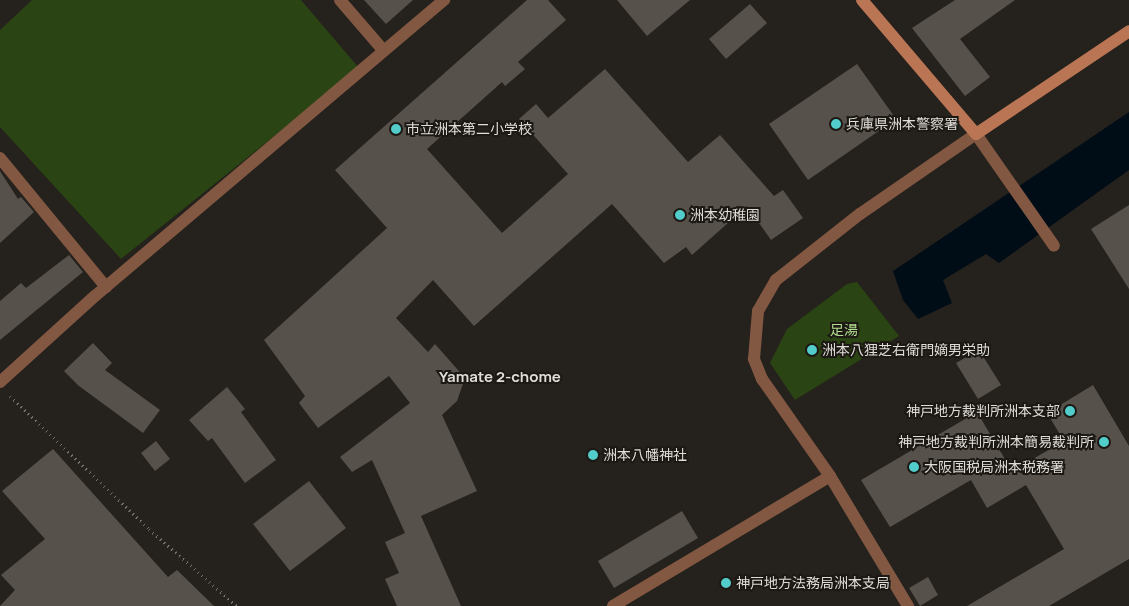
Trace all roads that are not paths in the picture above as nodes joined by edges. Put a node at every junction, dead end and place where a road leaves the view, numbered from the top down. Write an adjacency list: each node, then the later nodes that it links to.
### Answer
1 (340, 0): 5 (street)
2 (444, 0): 5 (street)
3 (862, 0): 6 (street)
4 (1129, 31): 6 (street)
5 (384, 50): 9 (street)
6 (976, 134): 8 (street); 11 (street)
7 (0, 158): 9 (street)
8 (1054, 246)
9 (106, 286): 10 (street)
10 (3, 387)
11 (830, 476): 12 (street); 13 (street)
12 (613, 606)
13 (908, 606)

